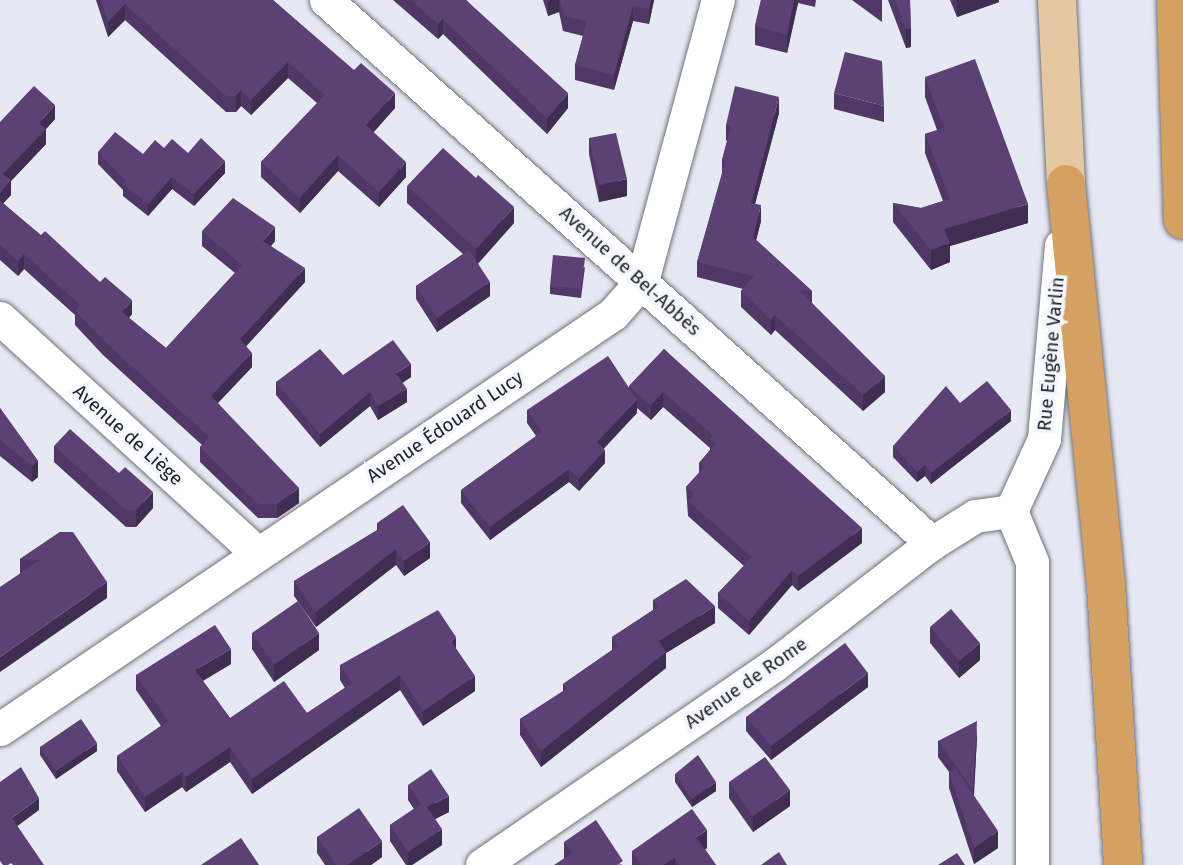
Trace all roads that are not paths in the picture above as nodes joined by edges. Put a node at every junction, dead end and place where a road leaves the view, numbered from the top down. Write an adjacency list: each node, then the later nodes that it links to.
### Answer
1 (326, 0): 7 (street, Avenue de Bel-Abbès)
2 (718, 0): 7 (street, Avenue Édouard Lucy)
3 (1057, 0): 5 (main road, Rue Eugène Varlin)
4 (1176, 0): 6 (highway)
5 (1066, 184): 9 (street, Rue Eugène Varlin); 15 (highway)
6 (1183, 220)
7 (642, 281): 10 (street, Avenue de Bel-Abbès); 11 (street, Avenue Édouard Lucy)
8 (0, 318): 11 (street, Avenue de Liège)
9 (1012, 511): 10 (street, Avenue de Rome); 14 (street)
10 (932, 543): 13 (street, Avenue de Rome)
11 (257, 553): 12 (street, Avenue Édouard Lucy)
12 (0, 729)
13 (482, 865)
14 (1032, 865)
15 (1123, 865)

